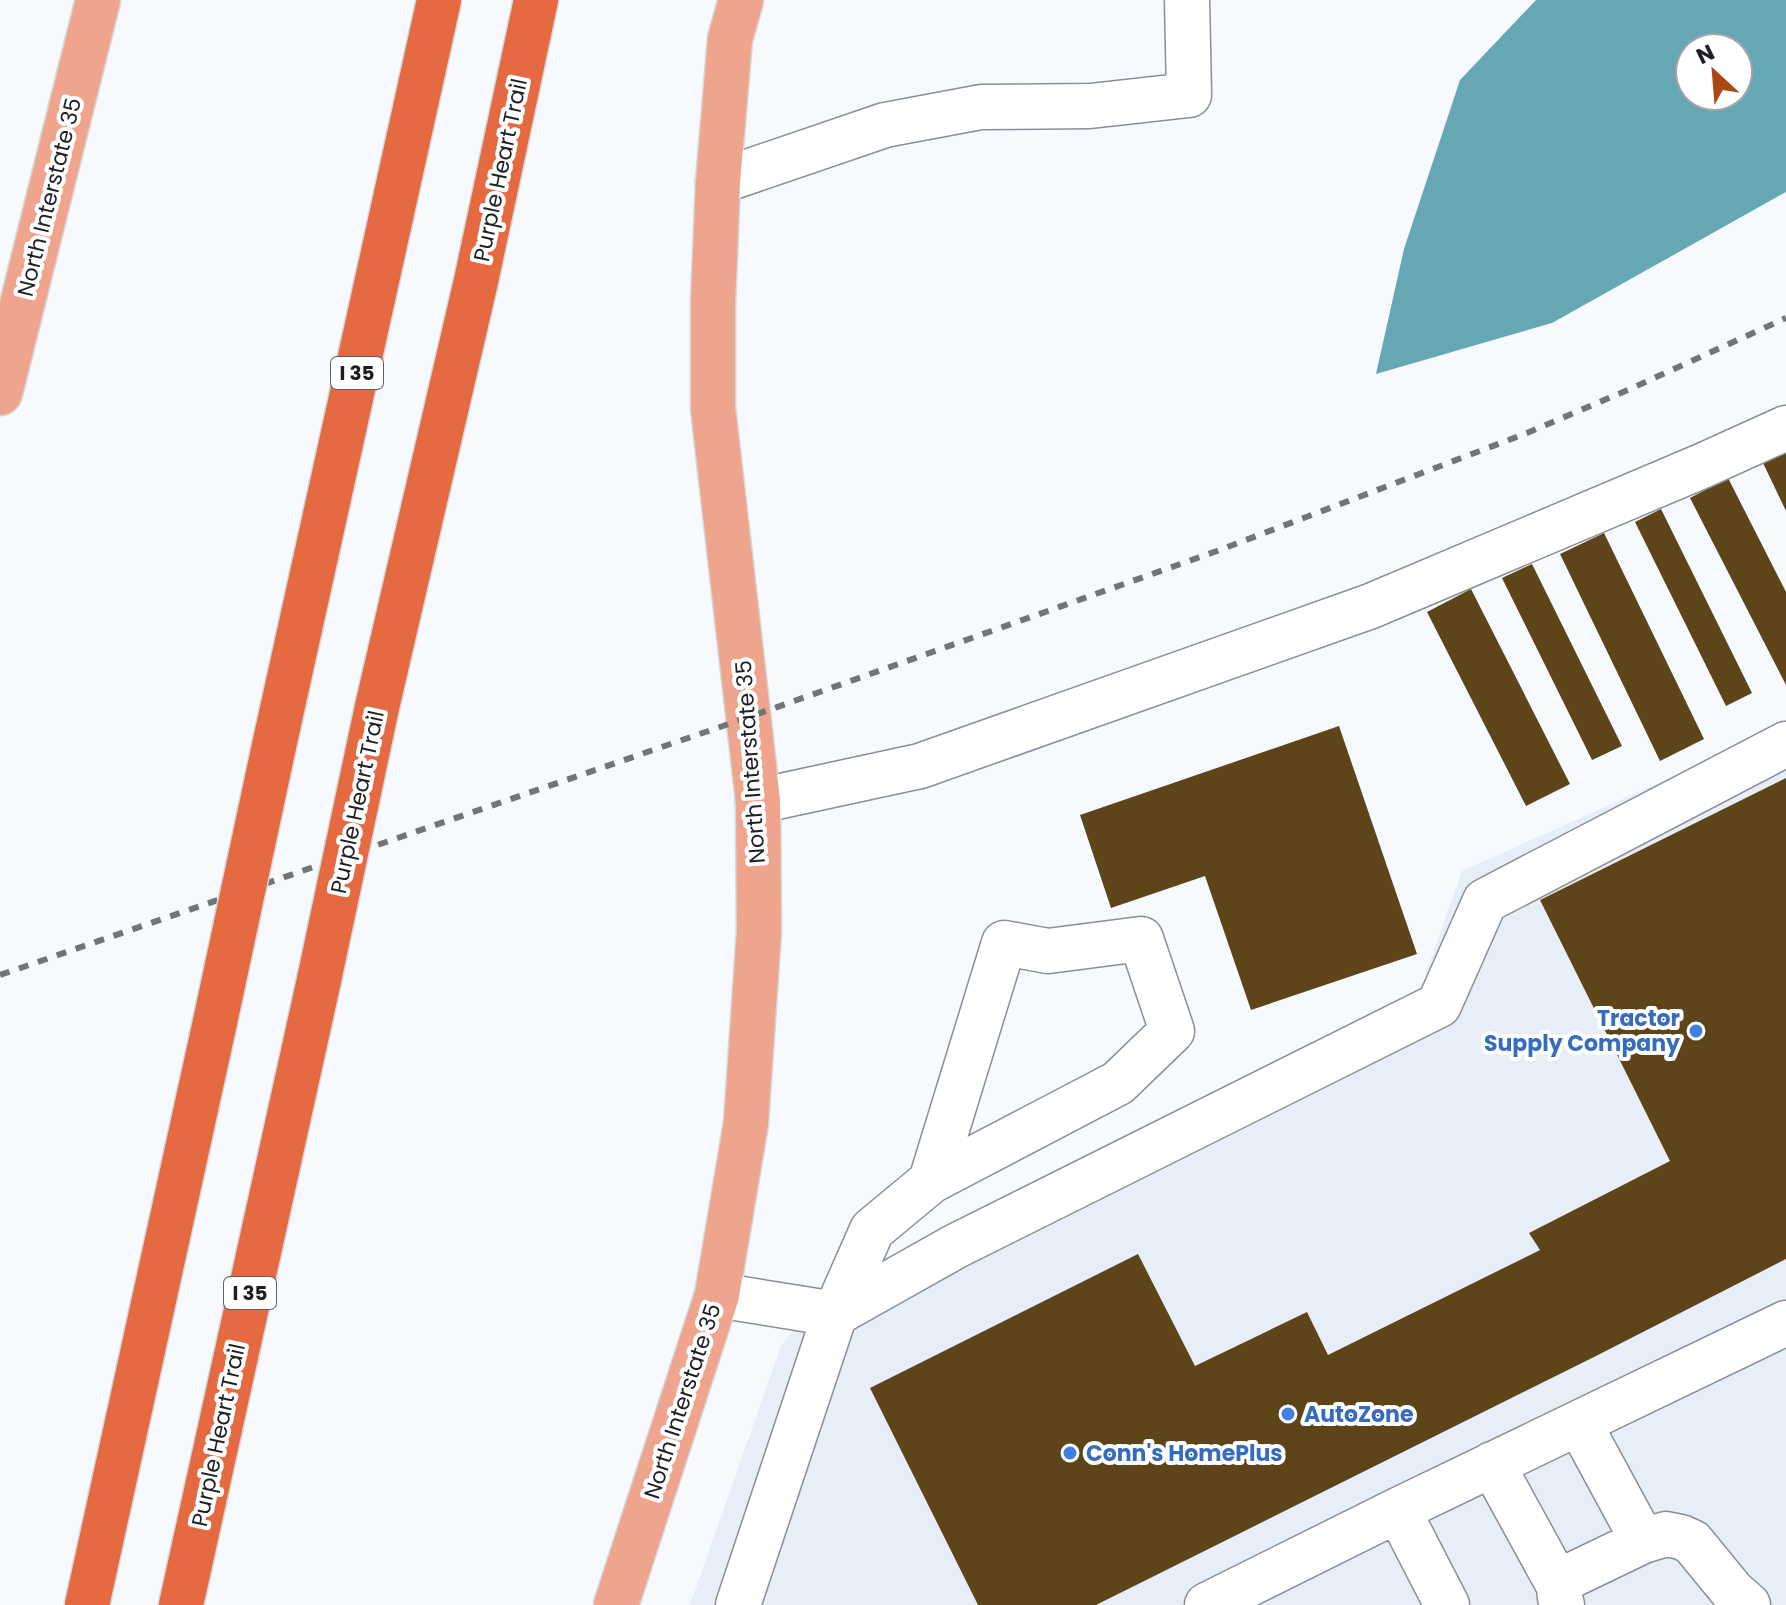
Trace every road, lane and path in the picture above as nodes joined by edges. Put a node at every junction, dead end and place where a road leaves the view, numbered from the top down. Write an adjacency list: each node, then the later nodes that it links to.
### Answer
1 (98, 0): 9 (main road, North Interstate 35)
2 (429, 0): 7 (highway)
3 (439, 0): 7 (highway, I 35)
4 (536, 0): 24 (highway, Purple Heart Trail / I 35, bridge)
5 (741, 0): 8 (main road, North Interstate 35)
6 (1187, 0): 8 (lane)
7 (415, 110): 23 (highway, I 35, bridge)
8 (718, 182): 13 (main road, North Interstate 35)
9 (11, 303): 10 (main road, North Interstate 35)
10 (0, 393)
11 (1786, 428): 13 (lane)
12 (1786, 744): 16 (lane)
13 (758, 801): 15 (main road, North Interstate 35)
14 (931, 1181): 14 (lane); 16 (lane)
15 (717, 1295): 16 (lane); 25 (main road, North Interstate 35)
16 (835, 1314): 26 (lane)
17 (1786, 1323): 18 (lane)
18 (1579, 1423): 19 (lane); 21 (lane)
19 (1492, 1464): 20 (lane); 22 (lane)
20 (1398, 1510): 27 (lane); 28 (lane)
21 (1643, 1541): 22 (lane); 29 (lane)
22 (1561, 1596)
23 (87, 1605)
24 (181, 1605)
25 (616, 1605)
26 (738, 1605)
27 (1207, 1605)
28 (1447, 1605)
29 (1748, 1605)

